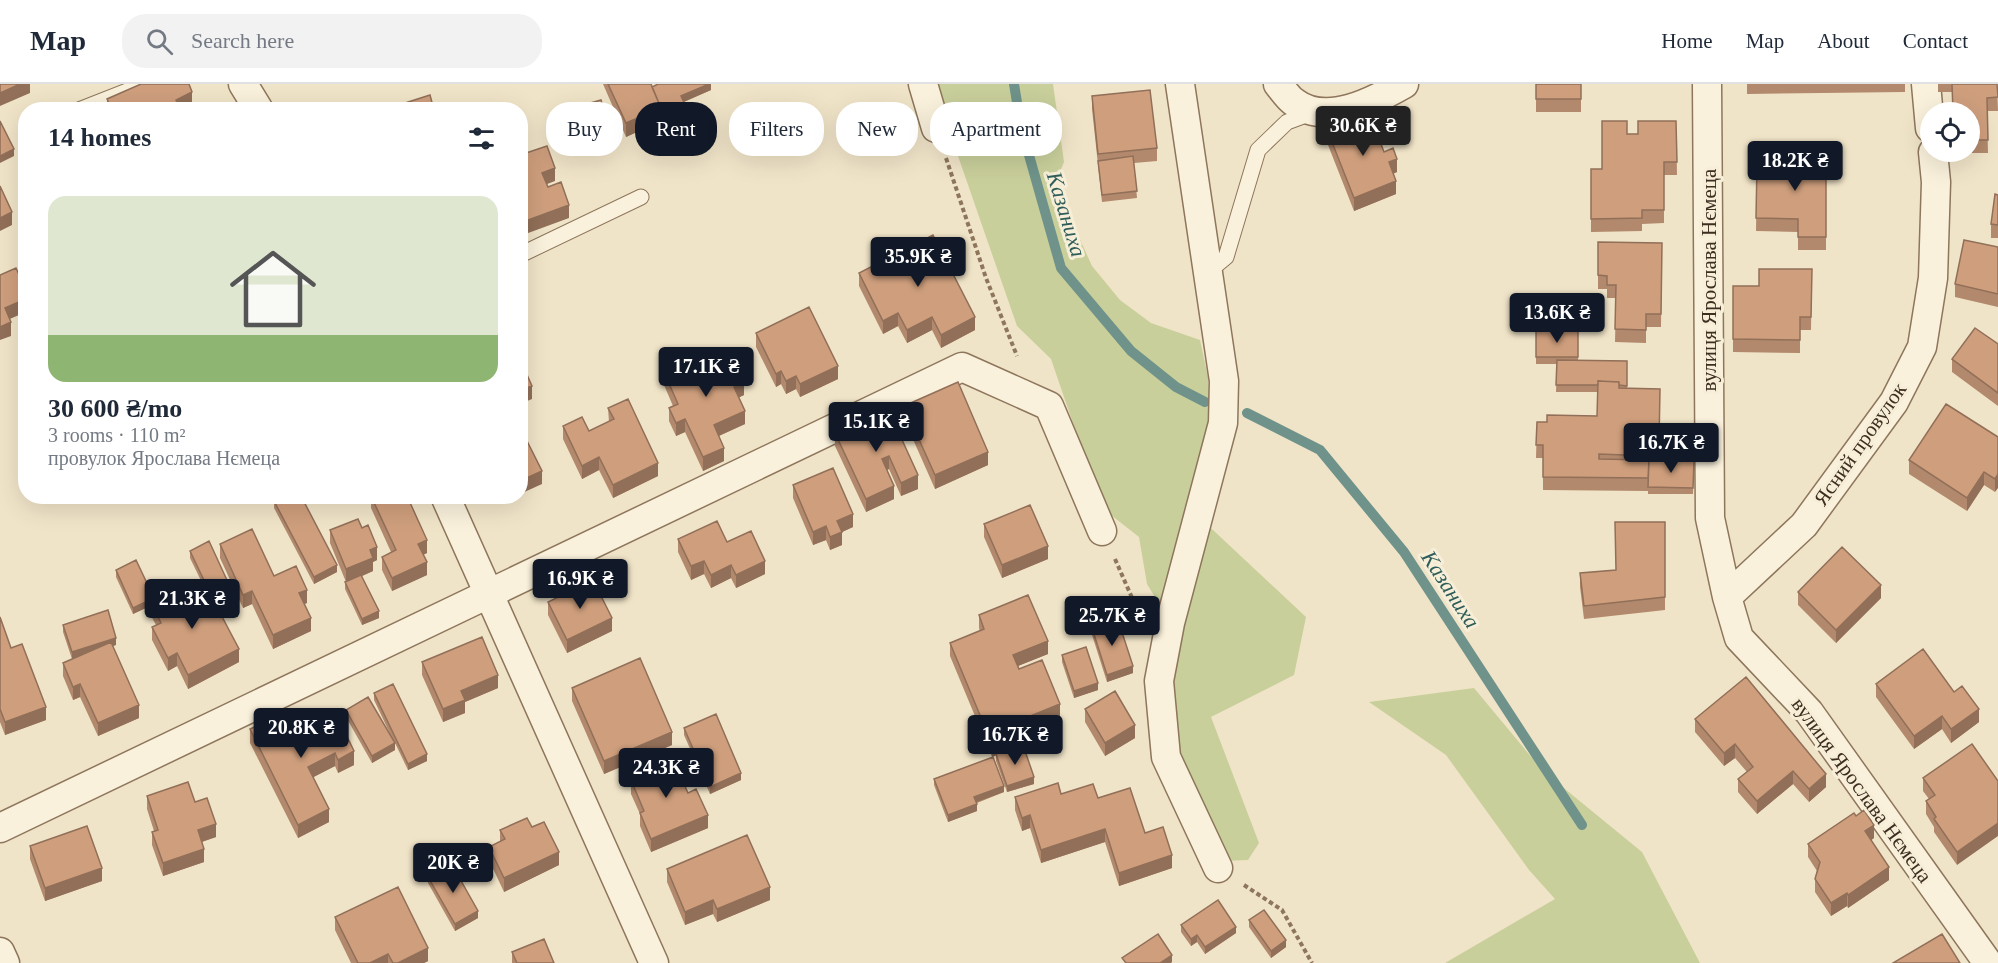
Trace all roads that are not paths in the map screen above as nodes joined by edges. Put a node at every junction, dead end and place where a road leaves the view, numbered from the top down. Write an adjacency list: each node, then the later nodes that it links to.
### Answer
1 (146, 84): 9 (lane)
2 (243, 84): 10 (street)
3 (923, 84): 12 (street)
4 (1180, 84): 17 (street)
5 (1278, 84): 13 (street)
6 (1404, 84): 13 (street)
7 (1707, 84): 21 (street, вулиця Ярослава Нємеца)
8 (1926, 84): 11 (street)
9 (100, 102)
10 (254, 102)
11 (1928, 102)
12 (930, 108)
13 (1314, 112): 17 (lane)
14 (1934, 162): 21 (street, Ясний провулок)
15 (641, 197): 16 (lane)
16 (528, 251)
17 (1208, 272): 23 (street)
18 (449, 504): 20 (street)
19 (1102, 531): 20 (street)
20 (488, 593): 22 (street); 26 (street)
21 (1727, 597): 27 (street, вулиця Ярослава Нємеца)
22 (0, 828)
23 (1218, 868)
24 (0, 952): 25 (street)
25 (5, 963)
26 (654, 963)
27 (1988, 963)

